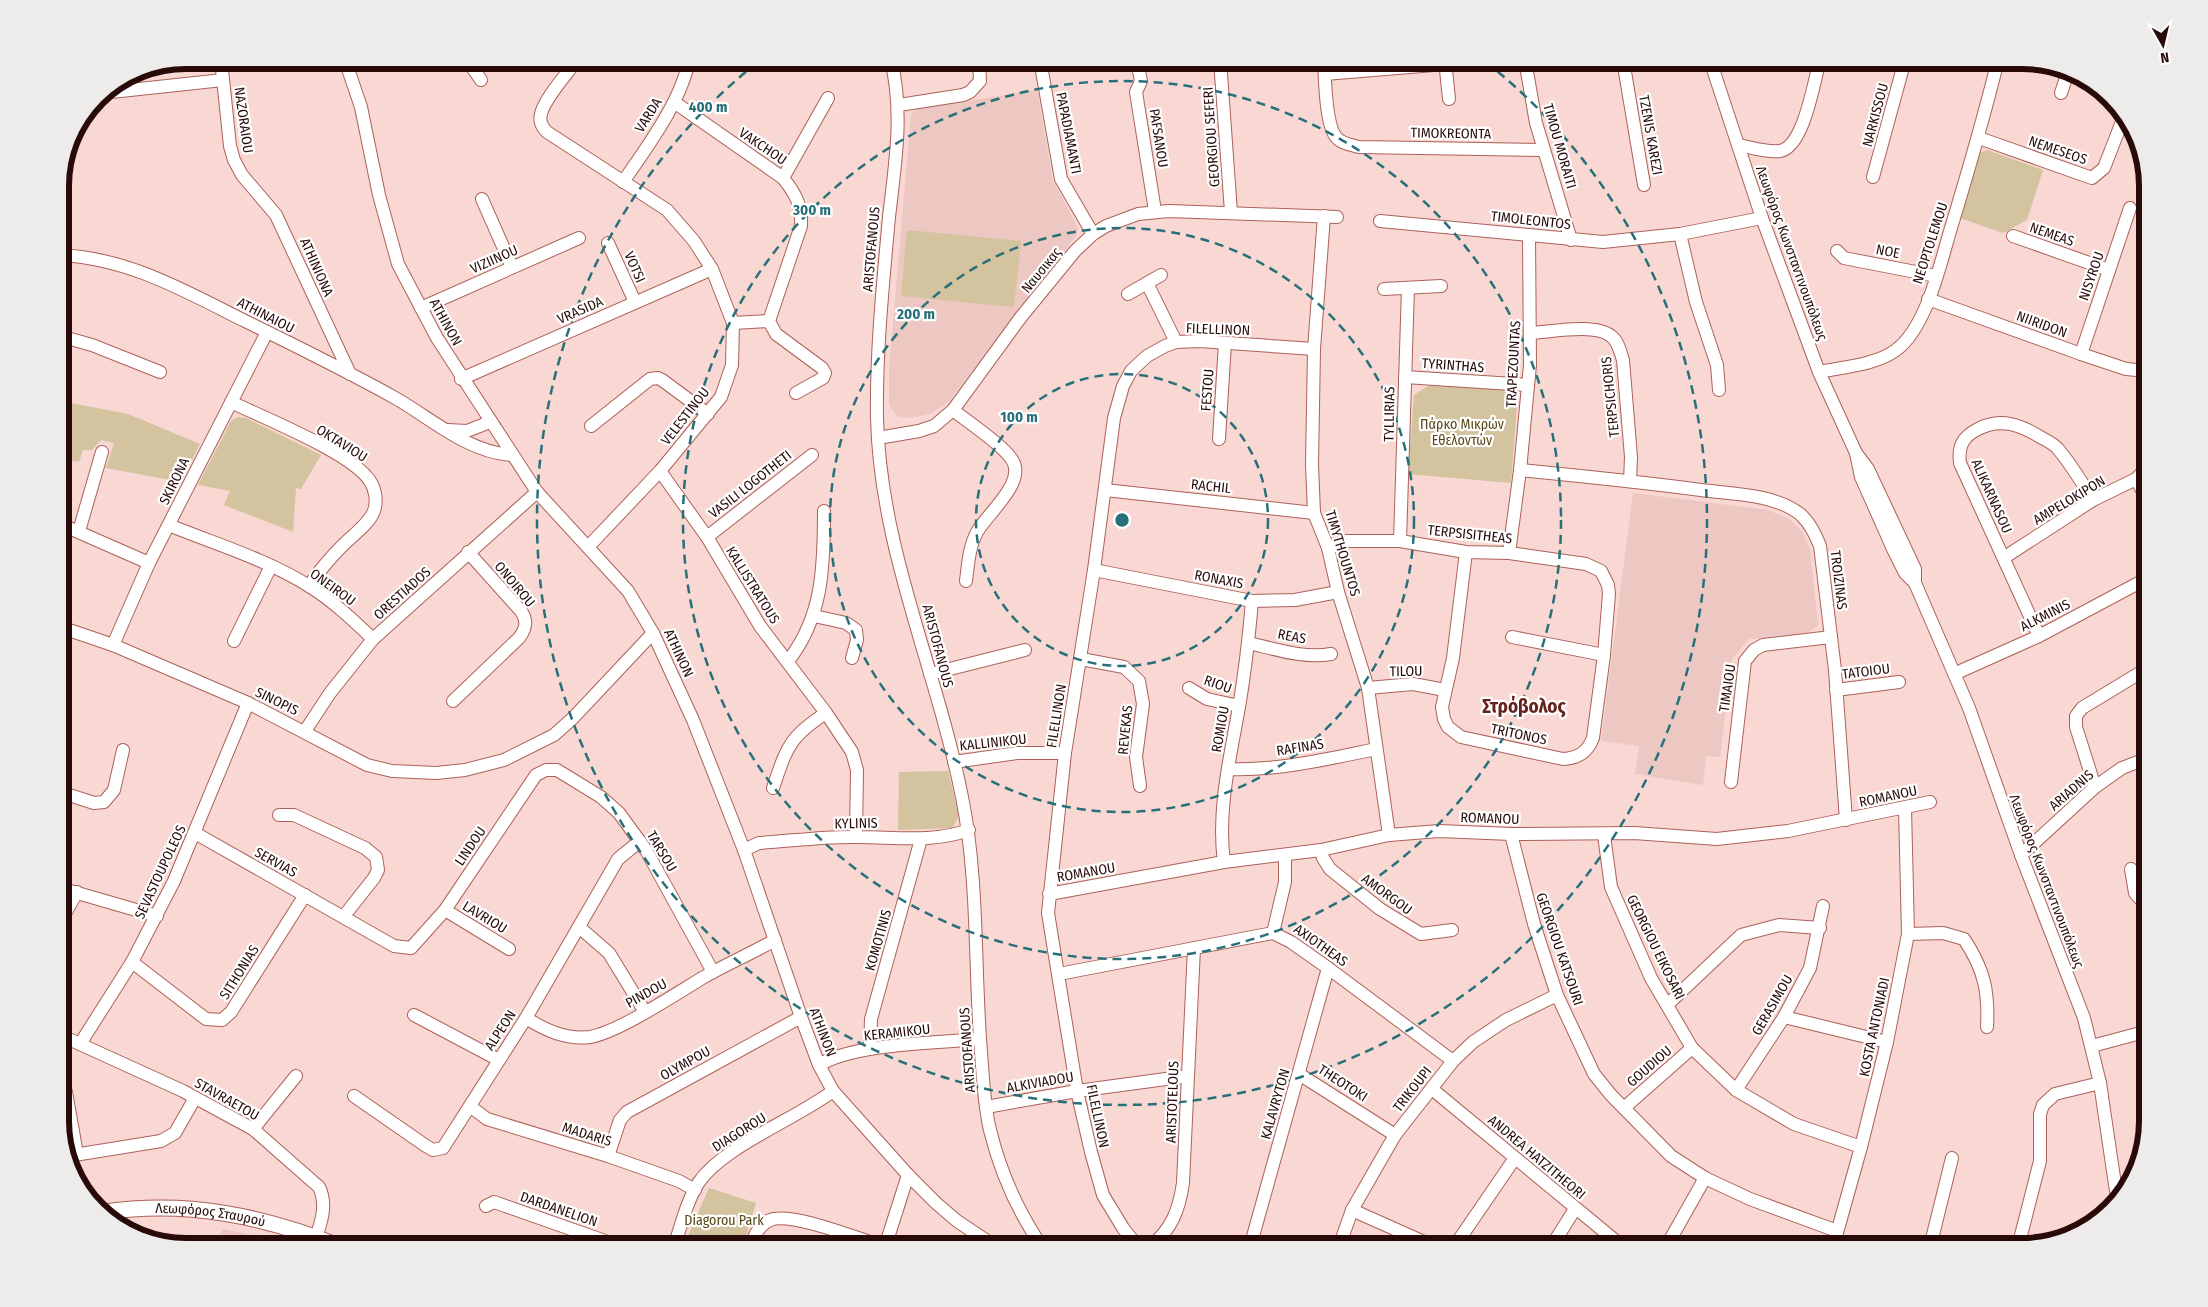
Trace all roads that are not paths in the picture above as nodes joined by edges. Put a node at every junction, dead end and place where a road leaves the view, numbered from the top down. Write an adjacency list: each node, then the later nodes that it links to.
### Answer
1 (222, 69): 22 (street, NAZORAIOU)
2 (347, 69): 67 (street, ATHINON)
3 (473, 69): 23 (street)
4 (571, 69): 37 (street, VELESTINOU)
5 (687, 69): 28 (street, VARDA)
6 (893, 69): 29 (street, ARISTOFANOUS)
7 (979, 69): 29 (street)
8 (1042, 69): 46 (street, PAPADIAMANTI)
9 (1221, 69): 42 (street, GEORGIOU SEFERI)
10 (1325, 69): 20 (street, TIMOKREONTA)
11 (1375, 69): 20 (street)
12 (1447, 69): 27 (street)
13 (1527, 69): 33 (street, TIMOU MORAITI)
14 (1625, 69): 38 (street, TZENIS KAREZI)
15 (1713, 69): 32 (street, Λεωφόρος Κωνσταντινουπόλεως)
16 (1818, 69): 32 (street)
17 (1903, 69): 34 (street, NARKISSOU)
18 (1996, 69): 31 (street, NEOPTOLEMOU)
19 (1138, 71): 41 (street, PAFSANOU)
20 (1325, 74): 33 (street, TIMOKREONTA)
21 (2066, 78): 25 (street)
22 (223, 80): 24 (street); 36 (street, NAZORAIOU)
23 (481, 80)
24 (117, 91)
25 (2061, 93)
26 (828, 98): 35 (street)
27 (1449, 99)
28 (674, 102): 35 (street, VAKCHOU); 37 (street, VARDA)
29 (899, 105): 92 (street, ARISTOFANOUS)
30 (2121, 123): 31 (street, NEMESEOS)
31 (1979, 138): 59 (street, NEOPTOLEMOU)
32 (1738, 145): 44 (street, Λεωφόρος Κωνσταντινουπόλεως)
33 (1543, 150): 51 (street, TIMOU MORAITI)
34 (1873, 177)
35 (784, 178): 68 (street, VAKCHOU)
36 (246, 180): 80 (street, ATHINIONA)
37 (623, 182): 56 (street, VELESTINOU)
38 (1644, 184)
39 (482, 199): 55 (street)
40 (2130, 208): 57 (street, NISYROU)
41 (1156, 211): 42 (street, Ναυσικας); 46 (street, Ναυσικας)
42 (1231, 212): 43 (street, Ναυσικας)
43 (1330, 216): 75 (street, TIMYTHOUNTOS)
44 (1762, 218): 47 (street, TIMOLEONTOS); 79 (street, Λεωφόρος Κωνσταντινουπόλεως)
45 (1380, 221): 48 (street, TIMOLEONTOS)
46 (1093, 234): 87 (street, Ναυσικας)
47 (1680, 234): 51 (street, TIMOLEONTOS); 84 (street)
48 (1529, 235): 51 (street, TIMOLEONTOS); 71 (street, TRAPEZOUNTAS)
49 (2013, 236): 57 (street, NEMEAS)
50 (579, 238): 55 (street, VIZIINOU)
51 (1571, 240)
52 (608, 243): 66 (street, VOTSI)
53 (1837, 251): 59 (street, NOE)
54 (69, 256): 70 (street, ATHINAIOU)
55 (512, 267): 67 (street, VIZIINOU)
56 (712, 270): 66 (street, VRASIDA); 69 (street, VELESTINOU)
57 (2109, 270): 76 (street, NISYROU)
58 (1161, 274): 60 (street)
59 (1936, 276): 65 (street, NEOPTOLEMOU)
60 (1147, 283): 64 (street); 73 (street)
61 (1441, 286): 62 (street)
62 (1408, 288): 63 (street); 81 (street, TYLLIRIAS)
63 (1384, 289)
64 (1128, 294)
65 (1928, 299): 76 (street, NIIRIDON); 79 (street, NEOPTOLEMOU)
66 (635, 302): 82 (street, VRASIDA)
67 (421, 308): 82 (street, ATHINON)
68 (769, 320): 69 (street); 85 (street)
69 (733, 323): 88 (street, VELESTINOU)
70 (268, 332): 80 (street, ATHINAIOU); 86 (street, SKIRONA)
71 (1531, 333): 83 (street, TRAPEZOUNTAS); 101 (street, TERPSICHORIS)
72 (69, 339): 78 (street)
73 (1176, 342): 74 (street, FILELLINON); 103 (street, FILELLINON)
74 (1225, 344): 75 (street, FILELLINON); 93 (street, FESTOU)
75 (1314, 349): 107 (street, TIMYTHOUNTOS)
76 (2081, 354): 77 (street, NIIRIDON)
77 (2139, 370)
78 (160, 372)
79 (1820, 372): 146 (street, Λεωφόρος Κωνσταντινουπόλεως)
80 (350, 374): 91 (street, ATHINAIOU)
81 (1405, 376): 83 (street, TYRINTHAS); 112 (street, TYLLIRIAS)
82 (461, 379): 89 (street, ATHINON)
83 (1528, 385): 97 (street, TRAPEZOUNTAS)
84 (1719, 390)
85 (796, 393)
86 (231, 402): 108 (street, SKIRONA); 125 (street, OKTAVIOU)
87 (953, 410): 92 (street, Ναυσικας); 123 (street)
88 (708, 414): 90 (street); 98 (street, VELESTINOU)
89 (490, 422): 91 (street); 95 (street, ATHINON)
90 (591, 426)
91 (448, 430): 95 (street, ATHINAIOU)
92 (878, 438): 145 (street, ARISTOFANOUS)
93 (1219, 439)
94 (102, 452): 110 (street)
95 (511, 455): 104 (street, ATHINON)
96 (812, 455): 111 (street, VASILI LOGOTHETI)
97 (1520, 470): 101 (street, TROIZINAS); 117 (street, TRAPEZOUNTAS)
98 (660, 471): 111 (street, KALLISTRATOUS); 113 (street, VELESTINOU)
99 (2139, 476): 100 (street, AMPELOKIPON)
100 (2136, 479): 102 (street); 105 (street, AMPELOKIPON)
101 (1630, 480): 133 (street, TROIZINAS)
102 (2139, 484)
103 (1105, 490): 107 (street, RACHIL); 121 (street, FILELLINON)
104 (537, 492): 113 (street, ATHINON); 115 (street, ORESTIADOS)
105 (2093, 500): 118 (street, AMPELOKIPON); 118 (street, ALIKARNASOU)
106 (824, 511): 128 (street)
107 (1314, 513): 114 (street, TIMYTHOUNTOS)
108 (169, 525): 119 (street, SKIRONA); 120 (street, ONEIROU)
109 (69, 527): 110 (street)
110 (79, 531): 119 (street)
111 (707, 537): 143 (street, KALLISTRATOUS)
112 (1400, 541): 114 (street, TERPSISITHEAS); 116 (street, TERPSISITHEAS)
113 (588, 547): 130 (street, ATHINON)
114 (1328, 548): 126 (street, TIMYTHOUNTOS)
115 (468, 552): 134 (street, ORESTIADOS); 152 (street, ONOIROU)
116 (1466, 552): 117 (street, TERPSISITHEAS); 150 (street, TRITONOS)
117 (1509, 553): 122 (street, TERPSISITHEAS)
118 (2005, 557): 131 (street, ALIKARNASOU)
119 (149, 563): 137 (street, SKIRONA)
120 (271, 566): 125 (street, ONEIROU); 135 (street)
121 (1094, 570): 127 (street, RONAXIS); 142 (street, FILELLINON)
122 (1605, 577): 140 (street, TRITONOS)
123 (966, 581)
124 (2139, 583): 131 (street, ALKMINIS)
125 (309, 586): 134 (street, ONEIROU)
126 (1338, 592): 127 (street, RONAXIS); 149 (street, TIMYTHOUNTOS)
127 (1252, 600): 136 (street, ROMIOU)
128 (814, 616): 141 (street); 143 (street)
129 (69, 633): 137 (street, SINOPIS)
130 (653, 633): 156 (street, SINOPIS); 181 (street, ATHINON)
131 (2039, 636): 146 (street, ALKMINIS)
132 (1512, 637): 140 (street)
133 (1831, 637): 151 (street, TROIZINAS); 164 (street, TIMAIOU)
134 (373, 639): 156 (street, ORESTIADOS)
135 (234, 641)
136 (1248, 643): 139 (street, REAS); 154 (street, ROMIOU)
137 (113, 645): 153 (street, SINOPIS)
138 (1025, 650): 145 (street)
139 (1331, 654)
140 (1604, 655): 150 (street, TRITONOS)
141 (852, 658)
142 (1081, 659): 159 (street, FILELLINON); 165 (street, REVEKAS)
143 (788, 661): 155 (street, KALLISTRATOUS)
144 (2139, 673): 166 (street)
145 (930, 674): 161 (street, ARISTOFANOUS)
146 (1954, 674): 184 (street, Λεωφόρος Κωνσταντινουπόλεως)
147 (1900, 682): 151 (street, TATOIOU)
148 (1189, 688): 154 (street, RIOU)
149 (1368, 688): 150 (street, TILOU); 157 (street, TIMYTHOUNTOS)
150 (1445, 690)
151 (1836, 690): 172 (street, TROIZINAS)
152 (453, 701)
153 (248, 703): 156 (street, SINOPIS); 174 (street, SEVASTOUPOLEOS)
154 (1239, 706): 162 (street, ROMIOU)
155 (826, 713): 167 (street); 178 (street, KALLISTRATOUS)
156 (305, 731)
157 (1376, 749): 162 (street, RAFINAS); 176 (street, TIMYTHOUNTOS)
158 (123, 750): 168 (street)
159 (1065, 752): 161 (street, KALLINIKOU); 189 (street, FILELLINON)
160 (2139, 761): 166 (street, ARIADNIS)
161 (954, 762): 173 (street, ARISTOFANOUS)
162 (1228, 769): 185 (street, ROMIOU)
163 (557, 770): 180 (street, TARSOU); 194 (street, LINDOU)
164 (1731, 782)
165 (1140, 786)
166 (2095, 787): 184 (street, ARIADNIS)
167 (773, 788)
168 (69, 795)
169 (1930, 802): 170 (street, ROMANOU)
170 (1905, 808): 172 (street, ROMANOU); 201 (street, KOSTA ANTONIADI)
171 (279, 815): 196 (street)
172 (1846, 820): 177 (street, ROMANOU)
173 (969, 830): 179 (street, KYLINIS); 220 (street, ARISTOFANOUS)
174 (194, 833): 190 (street, SERVIAS); 195 (street, SEVASTOUPOLEOS)
175 (1510, 834): 176 (street, ROMANOU); 177 (street, ROMANOU); 210 (street, GEORGIOU KATSOURI)
176 (1389, 835): 182 (street, ROMANOU)
177 (1604, 835): 211 (street, GEORGIOU EIKOSARI)
178 (856, 837): 179 (street, KYLINIS); 181 (street, KYLINIS)
179 (921, 839): 225 (street, KOMOTINIS)
180 (640, 841): 197 (street, ALPEON); 208 (street, TARSOU)
181 (744, 850): 202 (street, ATHINON)
182 (1321, 850): 183 (street, ROMANOU); 199 (street, AMORGOU)
183 (1285, 855): 185 (street, ROMANOU); 200 (street)
184 (2020, 855): 223 (street, Λεωφόρος Κωνσταντινουπόλεως)
185 (1224, 862): 189 (street, ROMANOU)
186 (2132, 869): 191 (street)
187 (69, 890): 188 (street)
188 (77, 892): 193 (street); 195 (street)
189 (1049, 894): 209 (street, FILELLINON)
190 (305, 895): 196 (street, SERVIAS); 206 (street, SITHONIAS)
191 (2139, 898)
192 (1823, 906): 198 (street, GERASIMOU)
193 (69, 907)
194 (445, 910): 203 (street, LINDOU); 205 (street, LAVRIOU)
195 (157, 916): 206 (street, SEVASTOUPOLEOS)
196 (344, 916): 203 (street, SERVIAS)
197 (579, 926): 212 (street); 216 (street, ALPEON)
198 (1820, 928): 211 (street); 215 (street, GERASIMOU)
199 (1452, 930)
200 (1273, 933): 204 (street, AXIOTHEAS); 207 (street, AXIOTHEAS)
201 (1908, 934): 217 (street); 221 (street, KOSTA ANTONIADI)
202 (775, 940): 208 (street, PINDOU); 214 (street, ATHINON)
203 (411, 948)
204 (1194, 948): 209 (street, AXIOTHEAS); 231 (street, ARISTOTELOUS)
205 (510, 949)
206 (132, 962): 222 (street, SEVASTOUPOLEOS)
207 (1328, 968): 227 (street, AXIOTHEAS); 229 (street, KALAVRYTON)
208 (713, 972): 212 (street, PINDOU)
209 (1059, 974): 236 (street, FILELLINON)
210 (1557, 995): 227 (street, TRIKOUPI); 241 (street, GEORGIOU KATSOURI)
211 (1666, 1005): 224 (street, GEORGIOU EIKOSARI)
212 (645, 1012): 216 (street, PINDOU)
213 (414, 1016): 226 (street)
214 (801, 1017): 228 (street, ATHINON); 248 (street, OLYMPOU)
215 (1784, 1017): 221 (street); 234 (street, GERASIMOU)
216 (526, 1018): 226 (street, ALPEON)
217 (1987, 1027)
218 (2139, 1033): 223 (street)
219 (69, 1039): 222 (street, STAVRAETOU)
220 (980, 1039): 225 (street, KERAMIKOU); 240 (street, ARISTOFANOUS)
221 (1887, 1042): 245 (street, KOSTA ANTONIADI)
222 (80, 1044): 238 (street, STAVRAETOU)
223 (2092, 1046): 232 (street, Λεωφόρος Κωνσταντινουπόλεως)
224 (1692, 1048): 234 (street, GEORGIOU EIKOSARI); 241 (street, GOUDIOU)
225 (870, 1050): 228 (street, KERAMIKOU)
226 (498, 1060): 239 (street, ALPEON)
227 (1453, 1061): 233 (street, TRIKOUPI)
228 (819, 1065): 235 (street, ATHINON)
229 (1299, 1074): 244 (street, THEOTOKI); 272 (street, KALAVRYTON)
230 (296, 1076): 243 (street)
231 (1188, 1076): 236 (street, ALKIVIADOU); 271 (street, ARISTOTELOUS)
232 (2100, 1083): 254 (street, Λεωφόρος Κωνσταντινουπόλεως); 281 (street)
233 (1432, 1089): 244 (street, TRIKOUPI); 249 (street, ANDREA HATZITHEORI)
234 (1736, 1090): 245 (street, GEORGIOU EIKOSARI)
235 (833, 1091): 251 (street, ATHINON); 253 (street, DIAGOROU)
236 (1077, 1091): 240 (street, ALKIVIADOU); 270 (street, FILELLINON)
237 (354, 1096): 239 (street, ALPEON)
238 (195, 1098): 243 (street, STAVRAETOU); 247 (street)
239 (471, 1107): 248 (street, MADARIS)
240 (986, 1107): 260 (street, ARISTOFANOUS)
241 (1624, 1107): 252 (street, GEORGIOU KATSOURI)
242 (69, 1119): 246 (street)
243 (253, 1129): 261 (street, STAVRAETOU)
244 (1395, 1135): 257 (street, TRIKOUPI)
245 (1861, 1147): 259 (street, KOSTA ANTONIADI)
246 (72, 1149)
247 (73, 1155)
248 (608, 1156): 253 (street, MADARIS)
249 (1515, 1158): 256 (street, ANDREA HATZITHEORI); 275 (street)
250 (1952, 1158): 280 (street)
251 (908, 1175): 266 (street); 267 (street, ATHINON)
252 (1705, 1178): 259 (street, GEORGIOU KATSOURI); 278 (street)
253 (695, 1190): 263 (street, DIAGOROU)
254 (2116, 1191)
255 (486, 1206): 262 (street, DARDANELION)
256 (1575, 1209): 276 (street); 277 (street, ANDREA HATZITHEORI)
257 (1352, 1210): 273 (street, TRIKOUPI); 274 (street)
258 (112, 1211): 261 (main road, Λεωφόρος Σταυρού)
259 (1837, 1231): 279 (street, KOSTA ANTONIADI)
260 (1032, 1232): 268 (street, ARISTOFANOUS); 269 (street, ARISTOFANOUS)
261 (316, 1237)
262 (596, 1238)
263 (677, 1238)
264 (754, 1238): 265 (street)
265 (856, 1238)
266 (888, 1238)
267 (982, 1238)
268 (1034, 1238)
269 (1036, 1238)
270 (1131, 1238)
271 (1161, 1238)
272 (1253, 1238)
273 (1342, 1238)
274 (1416, 1238)
275 (1460, 1238)
276 (1557, 1238)
277 (1612, 1238)
278 (1671, 1238)
279 (1835, 1238)
280 (1932, 1238)
281 (2020, 1238)

